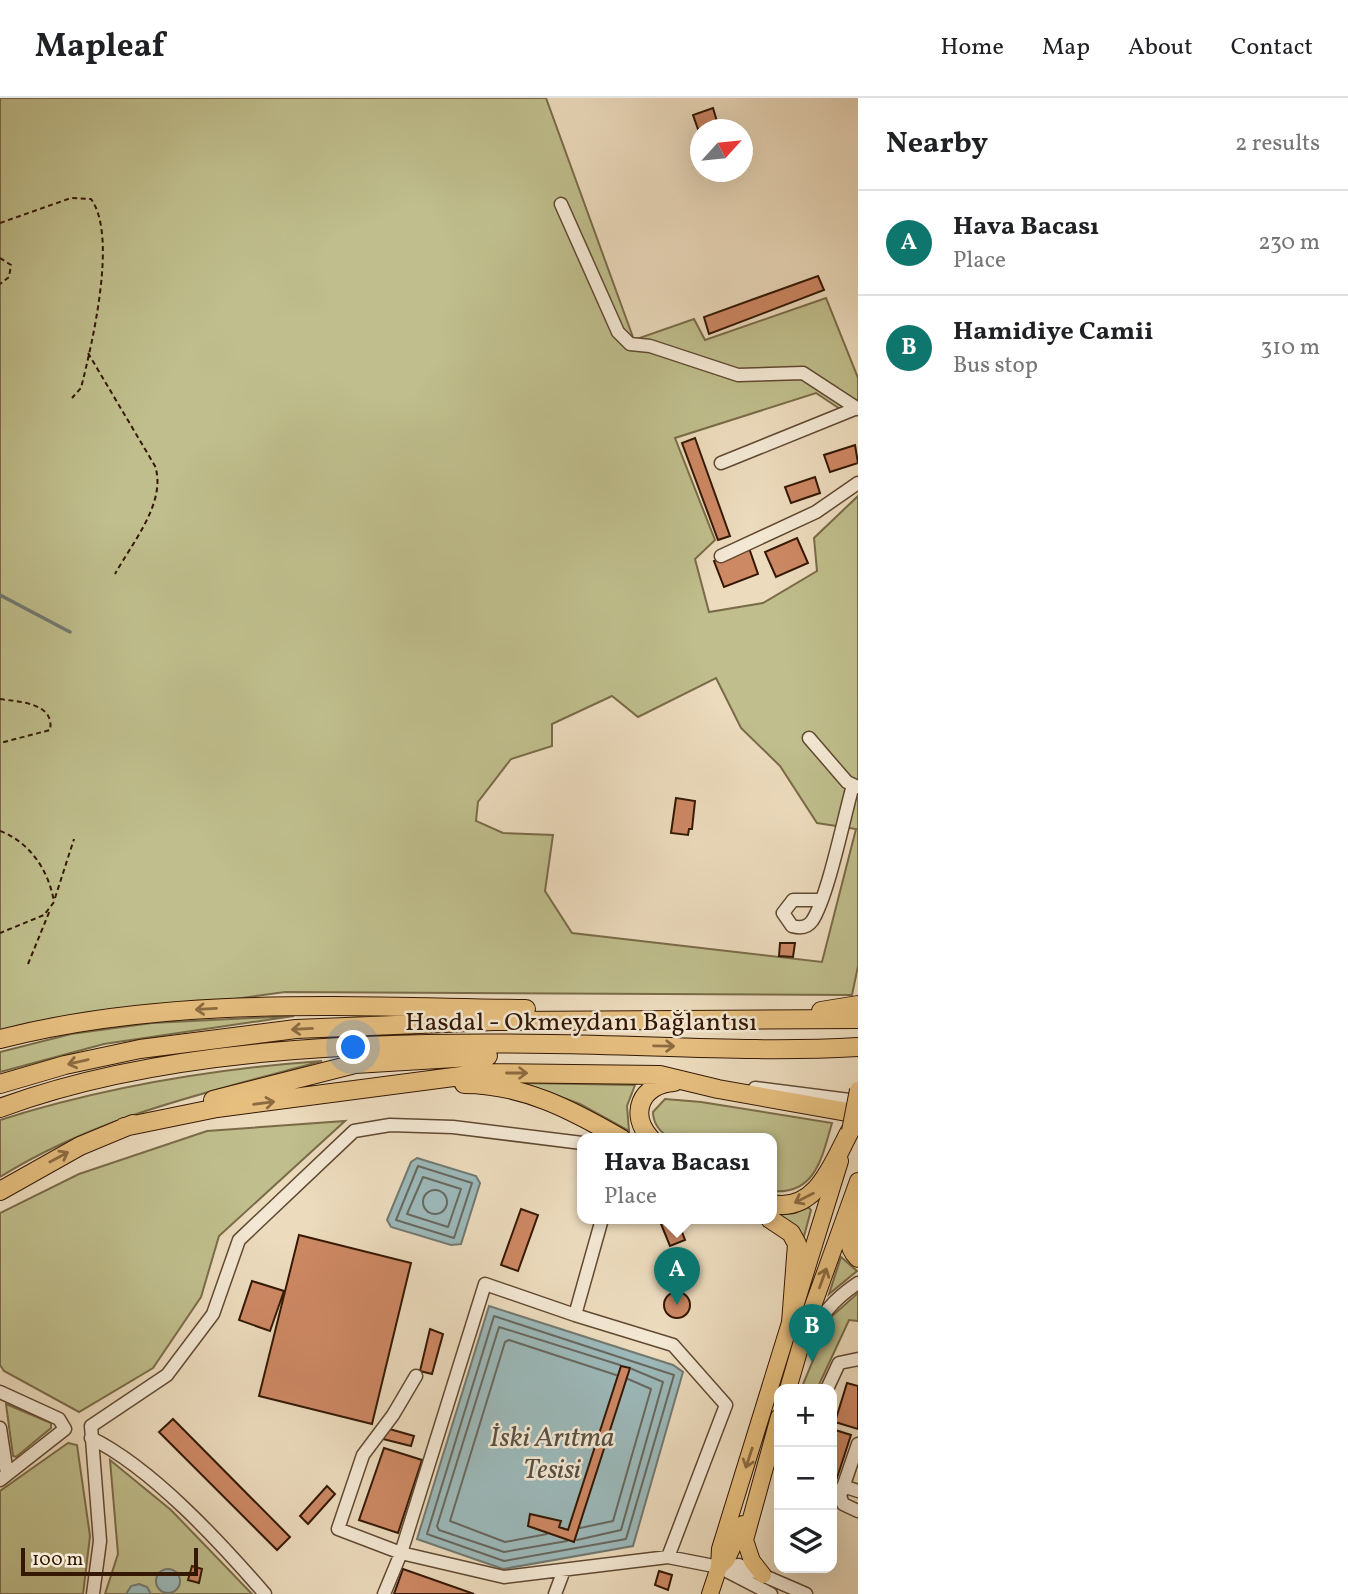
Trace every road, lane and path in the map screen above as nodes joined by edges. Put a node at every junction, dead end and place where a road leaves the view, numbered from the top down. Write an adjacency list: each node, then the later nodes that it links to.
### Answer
1 (561, 204): 7 (street)
2 (0, 223): 5 (path)
3 (0, 258): 4 (path)
4 (0, 284)
5 (88, 353): 6 (path); 11 (path)
6 (72, 398)
7 (858, 408): 8 (street)
8 (720, 463)
9 (858, 483): 10 (street)
10 (721, 556)
11 (115, 574)
12 (0, 699): 14 (path)
13 (809, 738): 15 (street)
14 (0, 743)
15 (856, 786): 18 (street)
16 (0, 831): 19 (path)
17 (74, 839): 19 (path)
18 (820, 900)
19 (54, 902): 20 (path)
20 (50, 909): 21 (path); 22 (path)
21 (0, 933)
22 (28, 964)
23 (858, 1005): 24 (highway)
24 (798, 1017): 25 (highway); 26 (highway, Hasdal - Okmeydanı Bağlantısı)
25 (858, 1019)
26 (640, 1021): 27 (highway, one-way to 27); 33 (highway, Hasdal - Okmeydanı Bağlantısı, one-way to 33)
27 (0, 1039)
28 (596, 1045): 30 (highway, Hasdal - Okmeydanı Bağlantısı, one-way to 30); 37 (highway, Hasdal - Okmeydanı Bağlantısı); 39 (highway)
29 (858, 1047): 30 (highway)
30 (833, 1048): 31 (highway)
31 (858, 1055)
32 (685, 1082): 34 (highway, one-way to 32); 36 (street); 38 (highway); 42 (highway)
33 (0, 1084)
34 (401, 1086): 39 (highway, one-way to 34); 41 (highway)
35 (858, 1090): 40 (main road, bridge)
36 (858, 1101)
37 (0, 1108)
38 (858, 1114)
39 (124, 1127): 45 (highway, one-way to 39)
40 (850, 1131): 47 (highway, one-way to 47); 53 (main road)
41 (611, 1133)
42 (647, 1133)
43 (577, 1142): 61 (street)
44 (858, 1181): 56 (main road, one-way to 44)
45 (0, 1191)
46 (858, 1199): 50 (highway)
47 (777, 1204)
48 (601, 1224): 52 (street)
49 (777, 1224): 53 (highway)
50 (858, 1258)
51 (858, 1283): 56 (street)
52 (575, 1315): 69 (street); 70 (street)
53 (791, 1323): 71 (main road, one-way to 71)
54 (858, 1359): 57 (street)
55 (416, 1376): 69 (street)
56 (790, 1382)
57 (829, 1384)
58 (0, 1392): 64 (street)
59 (0, 1428): 64 (street)
60 (774, 1433): 67 (main road)
61 (91, 1438): 74 (street); 75 (street)
62 (858, 1444): 63 (street)
63 (855, 1459): 65 (street)
64 (4, 1477)
65 (843, 1486): 66 (street); 68 (street)
66 (858, 1491)
67 (755, 1496): 71 (main road); 73 (main road)
68 (858, 1511)
69 (401, 1553): 72 (street); 76 (street)
70 (667, 1557): 71 (street); 72 (street)
71 (719, 1567): 73 (street); 78 (main road); 79 (street)
72 (564, 1570): 77 (street)
73 (762, 1575): 80 (street)
74 (93, 1594)
75 (265, 1594)
76 (384, 1594)
77 (555, 1594)
78 (710, 1594)
79 (771, 1594)
80 (806, 1594)

